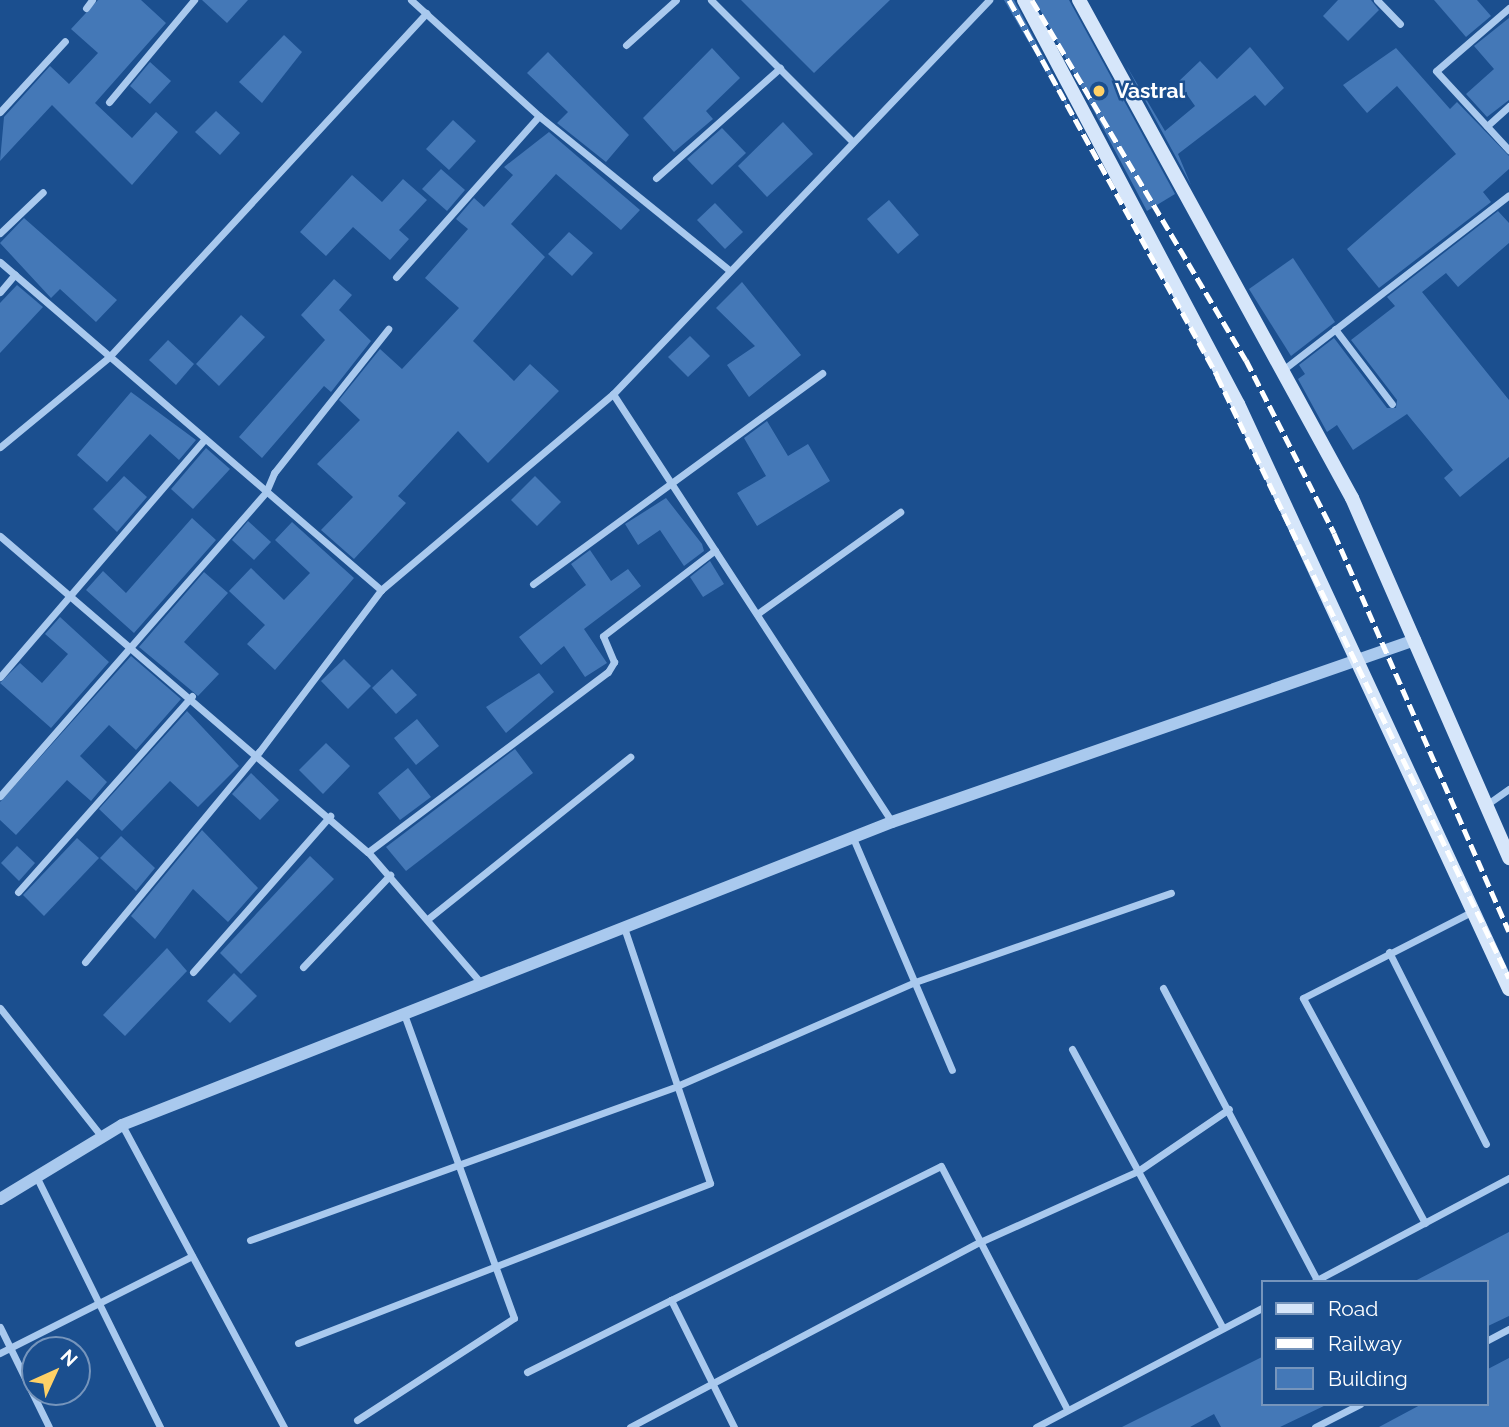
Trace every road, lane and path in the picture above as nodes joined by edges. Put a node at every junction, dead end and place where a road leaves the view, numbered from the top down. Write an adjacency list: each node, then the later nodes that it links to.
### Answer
1 (92, 0): 10 (street)
2 (194, 0): 17 (street)
3 (411, 0): 12 (street)
4 (676, 0): 15 (street)
5 (712, 0): 16 (street)
6 (989, 0): 22 (street)
7 (1024, 0): 53 (main road)
8 (1079, 0): 36 (main road)
9 (1377, 0): 13 (street)
10 (86, 8)
11 (1509, 8): 21 (street)
12 (426, 13): 20 (street); 35 (street)
13 (1400, 24)
14 (65, 41): 19 (street)
15 (626, 45)
16 (779, 68): 22 (street); 24 (street)
17 (109, 102)
18 (1509, 106): 21 (street)
19 (0, 112)
20 (539, 116): 29 (street); 31 (street)
21 (1487, 126): 23 (street)
22 (852, 141): 29 (street)
23 (1509, 150)
24 (656, 178)
25 (43, 192): 27 (street)
26 (1509, 195): 33 (street)
27 (0, 233)
28 (0, 262): 30 (street)
29 (728, 269): 38 (street)
30 (15, 274): 32 (street); 35 (street)
31 (396, 277)
32 (0, 292)
33 (1335, 329): 36 (street); 39 (street)
34 (387, 330): 43 (street)
35 (110, 357): 40 (street); 41 (street)
36 (1284, 369): 51 (main road)
37 (822, 373): 42 (street)
38 (614, 394): 42 (street); 48 (street)
39 (1392, 404)
40 (205, 439): 43 (street); 49 (street)
41 (0, 447)
42 (670, 481): 46 (street); 47 (street)
43 (266, 492): 48 (street); 52 (street)
44 (900, 512): 50 (street)
45 (0, 536): 49 (street)
46 (715, 550): 50 (street); 64 (street)
47 (533, 584)
48 (381, 590): 56 (street)
49 (71, 595): 52 (street); 54 (street)
50 (757, 614): 62 (street)
51 (1415, 640): 53 (street); 60 (main road)
52 (133, 647): 55 (street); 59 (street)
53 (1363, 662): 62 (street); 69 (main road)
54 (0, 677)
55 (192, 696): 56 (street); 67 (street)
56 (259, 752): 61 (street); 73 (street)
57 (630, 757): 70 (street)
58 (1509, 789): 60 (street)
59 (0, 796)
60 (1485, 806): 65 (main road)
61 (330, 817): 64 (street); 75 (street)
62 (892, 822): 63 (street)
63 (853, 838): 71 (street); 76 (street)
64 (368, 852): 66 (street)
65 (1509, 858)
66 (390, 875): 70 (street); 74 (street)
67 (18, 892)
68 (1171, 893): 76 (street)
69 (1469, 913): 72 (street); 79 (main road)
70 (429, 918): 77 (street)
71 (624, 928): 77 (street); 84 (street)
72 (1388, 952): 88 (street); 94 (street)
73 (85, 962)
74 (303, 967)
75 (193, 972)
76 (915, 982): 83 (street); 84 (street)
77 (482, 984): 81 (street)
78 (1163, 988): 85 (street)
79 (1509, 989)
80 (0, 1008): 87 (street)
81 (404, 1014): 86 (street); 89 (street)
82 (1072, 1049): 90 (street)
83 (953, 1070)
84 (677, 1086): 89 (street); 98 (street)
85 (1229, 1109): 90 (street); 99 (street)
86 (122, 1125): 87 (street); 97 (street)
87 (102, 1137): 91 (street)
88 (1486, 1144)
89 (458, 1163): 95 (street); 98 (street)
90 (1139, 1171): 96 (street); 105 (street)
91 (37, 1178): 93 (street); 102 (street)
92 (1509, 1178): 94 (street)
93 (0, 1199)
94 (1425, 1223): 100 (street)
95 (250, 1240)
96 (980, 1242): 101 (street); 112 (street); 114 (street)
97 (192, 1256): 102 (street); 118 (street)
98 (494, 1262): 108 (street); 115 (street)
99 (1314, 1280)
100 (1317, 1280)
101 (671, 1300): 111 (street); 112 (street)
102 (98, 1303): 109 (street); 117 (street)
103 (1260, 1309): 105 (street)
104 (0, 1327): 109 (street)
105 (1223, 1328): 114 (street)
106 (1509, 1329): 107 (street)
107 (1488, 1340)
108 (298, 1343)
109 (11, 1348): 110 (street); 116 (street)
110 (0, 1353)
111 (527, 1372)
112 (712, 1384): 119 (street); 120 (street)
113 (1356, 1406): 122 (street)
114 (1066, 1409): 121 (street)
115 (356, 1420)
116 (49, 1427)
117 (160, 1427)
118 (284, 1427)
119 (630, 1427)
120 (734, 1427)
121 (1036, 1427)
122 (1315, 1427)

